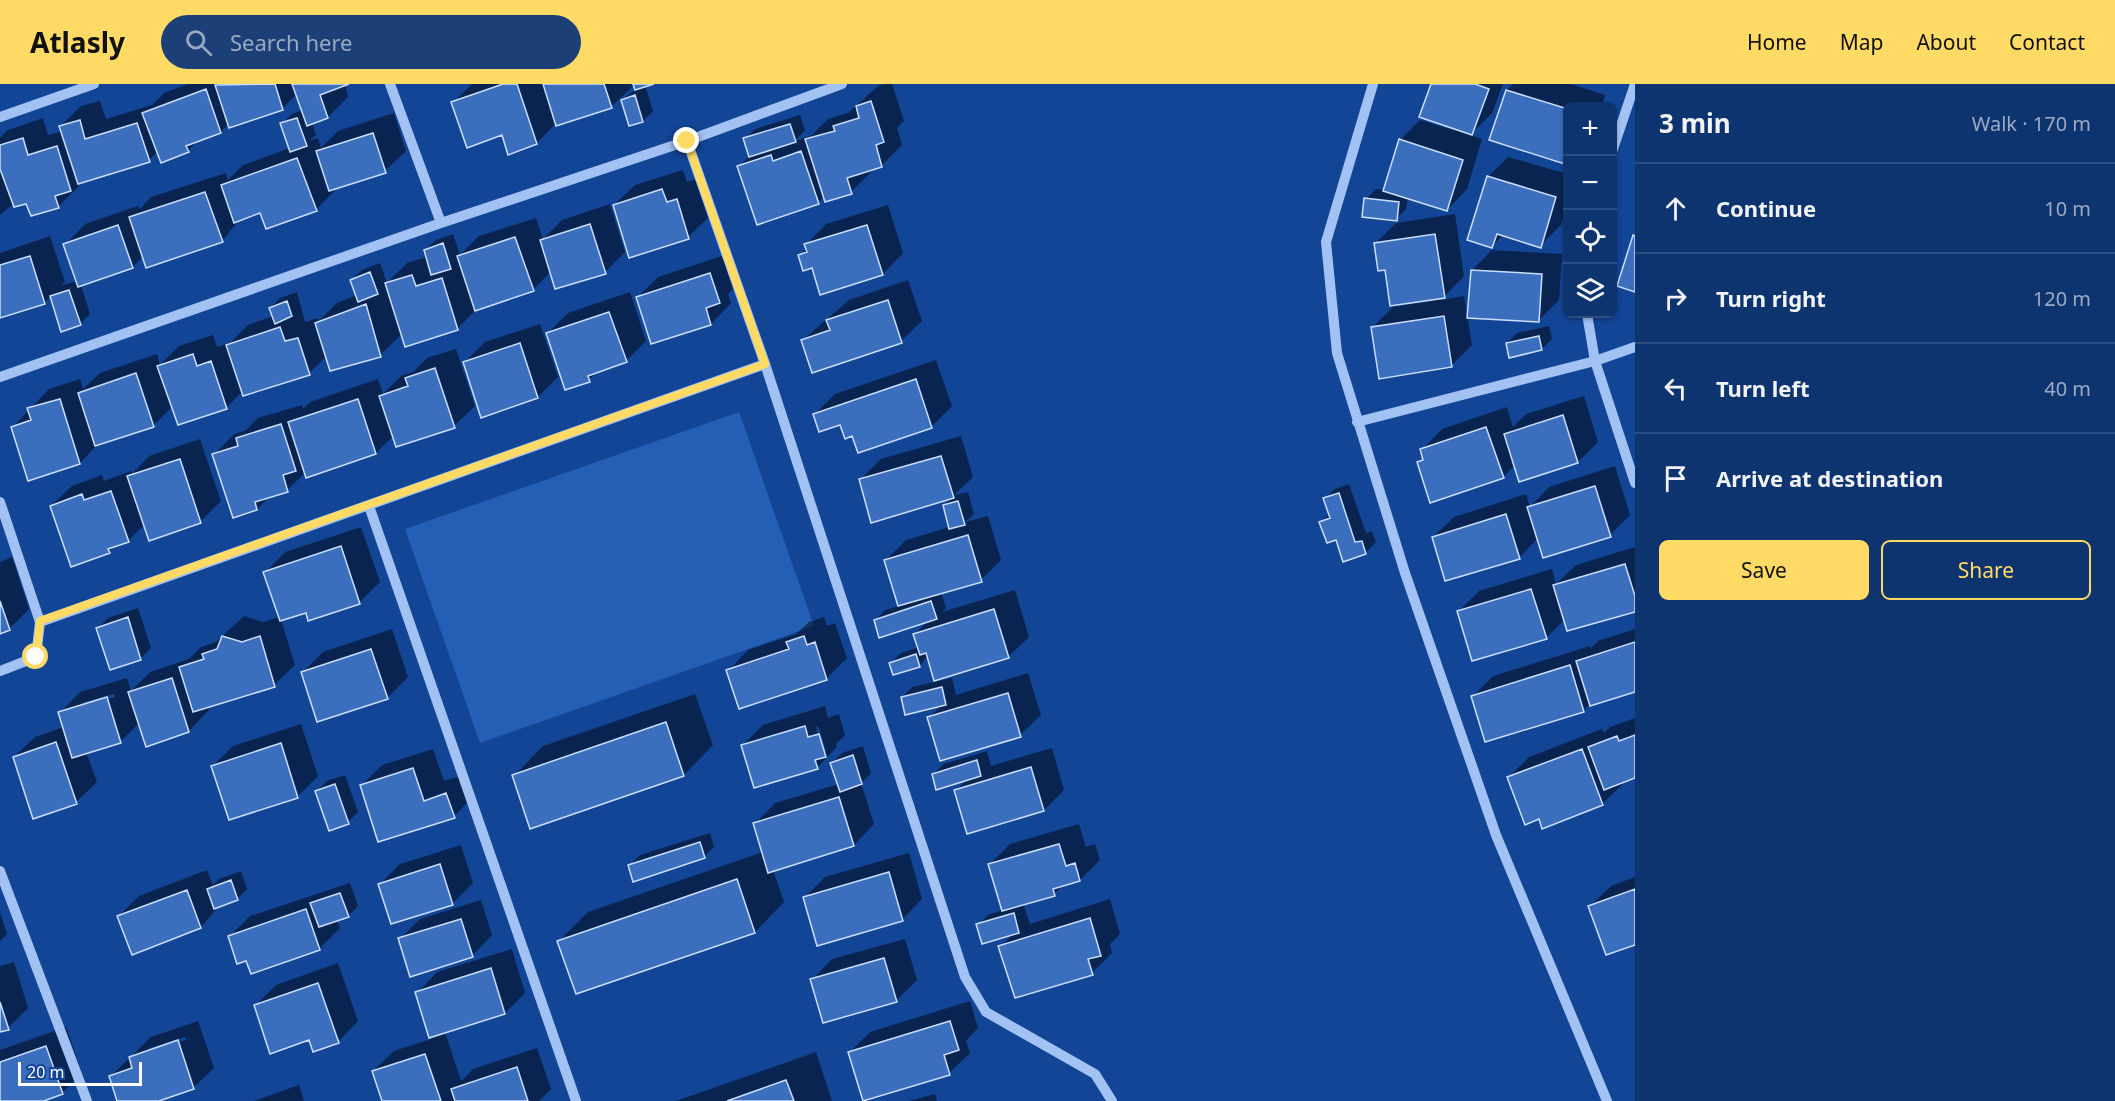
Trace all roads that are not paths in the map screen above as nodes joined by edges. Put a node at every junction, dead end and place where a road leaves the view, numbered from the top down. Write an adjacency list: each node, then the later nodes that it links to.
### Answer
1 (94, 84): 6 (street)
2 (390, 84): 9 (street)
3 (842, 84): 8 (street)
4 (1373, 84): 15 (street)
5 (1635, 84): 7 (street)
6 (0, 117)
7 (1617, 137)
8 (687, 141): 9 (street); 13 (street)
9 (441, 223): 14 (street)
10 (1588, 318): 12 (street)
11 (1635, 347): 12 (street)
12 (1595, 361): 15 (street); 16 (street)
13 (765, 364): 18 (street); 24 (street)
14 (0, 377)
15 (1357, 422): 25 (street)
16 (1635, 483)
17 (0, 502): 19 (street)
18 (369, 506): 19 (street); 23 (street)
19 (40, 621): 20 (street)
20 (0, 671)
21 (0, 871): 22 (street)
22 (87, 1101)
23 (576, 1101)
24 (1112, 1101)
25 (1607, 1101)

